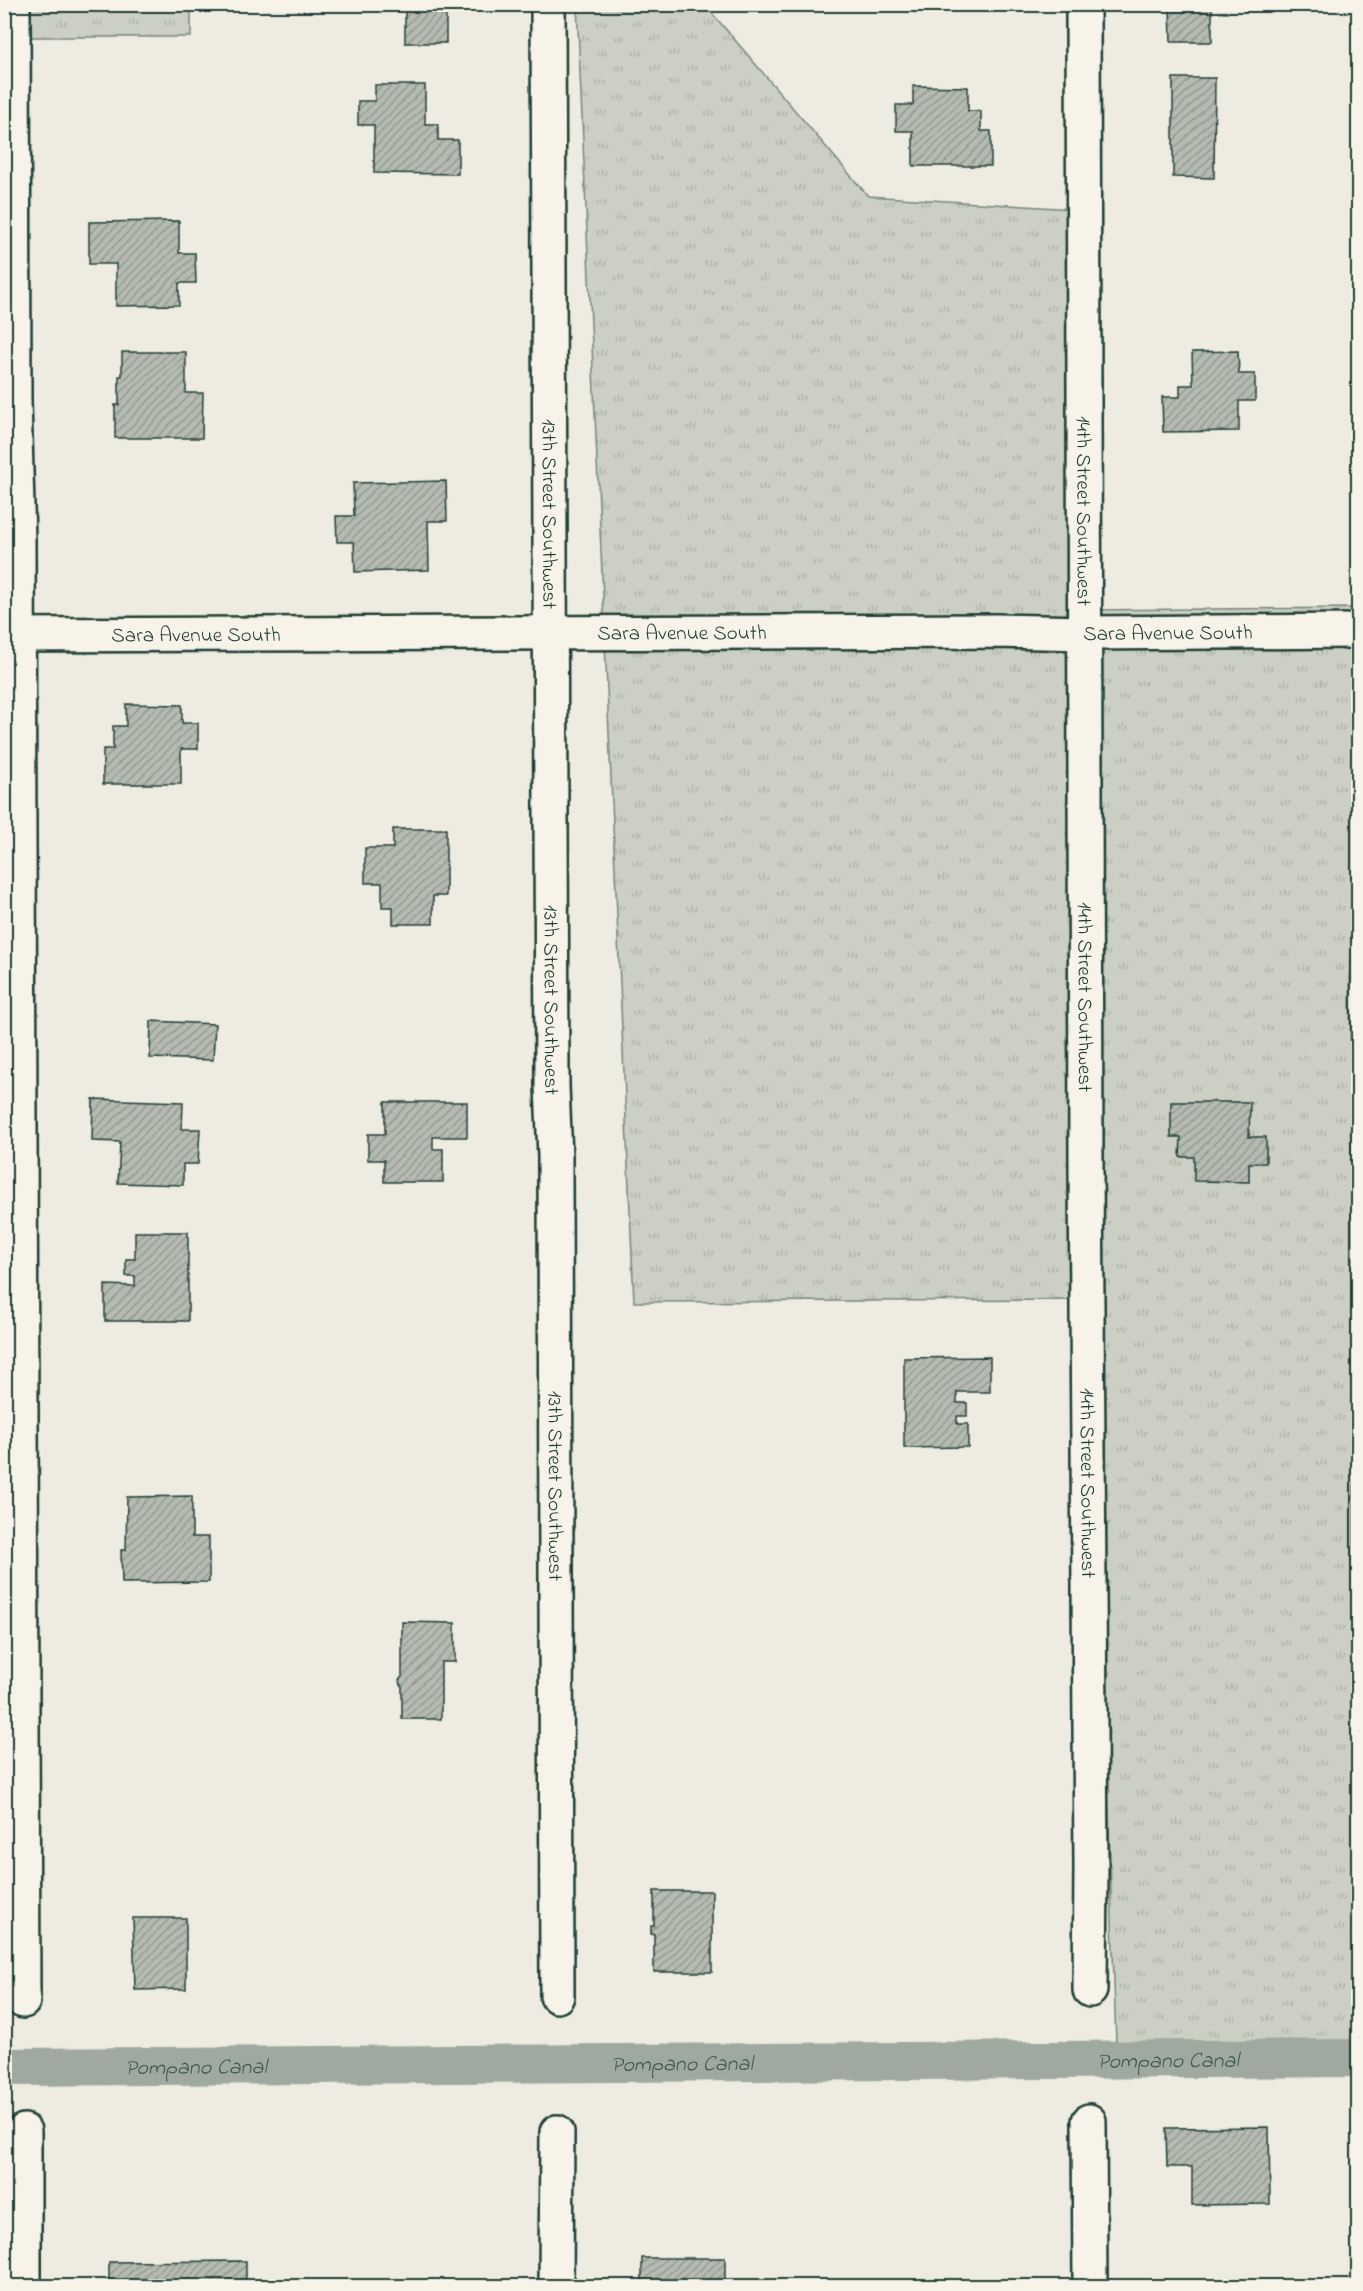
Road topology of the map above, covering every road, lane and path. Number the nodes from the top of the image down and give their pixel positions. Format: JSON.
{"nodes":[{"id":1,"x":13,"y":4,"type":"edge"},
{"id":2,"x":548,"y":4,"type":"edge"},
{"id":3,"x":1083,"y":4,"type":"edge"},
{"id":4,"x":1359,"y":631,"type":"edge"},
{"id":5,"x":551,"y":632,"type":"junction"},
{"id":6,"x":1084,"y":633,"type":"junction"},
{"id":7,"x":10,"y":635,"type":"edge"},
{"id":8,"x":1090,"y":1990,"type":"dead end"},
{"id":9,"x":556,"y":1996,"type":"dead end"},
{"id":10,"x":23,"y":2001,"type":"dead end"},
{"id":11,"x":1089,"y":2121,"type":"dead end"},
{"id":12,"x":24,"y":2131,"type":"dead end"},
{"id":13,"x":556,"y":2132,"type":"dead end"},
{"id":14,"x":24,"y":2286,"type":"edge"},
{"id":15,"x":556,"y":2286,"type":"edge"},
{"id":16,"x":1090,"y":2286,"type":"edge"}],
"edges":[{"from":1,"to":7,"type":"street"},
{"from":2,"to":5,"type":"street","name":"13th Street Southwest"},
{"from":3,"to":6,"type":"street","name":"14th Street Southwest"},
{"from":4,"to":6,"type":"street","name":"Sara Avenue South"},
{"from":5,"to":6,"type":"street","name":"Sara Avenue South"},
{"from":5,"to":7,"type":"street","name":"Sara Avenue South"},
{"from":5,"to":9,"type":"street","name":"13th Street Southwest"},
{"from":6,"to":8,"type":"street","name":"14th Street Southwest"},
{"from":7,"to":10,"type":"street"},
{"from":11,"to":16,"type":"street"},
{"from":12,"to":14,"type":"street"},
{"from":13,"to":15,"type":"street"}]}
